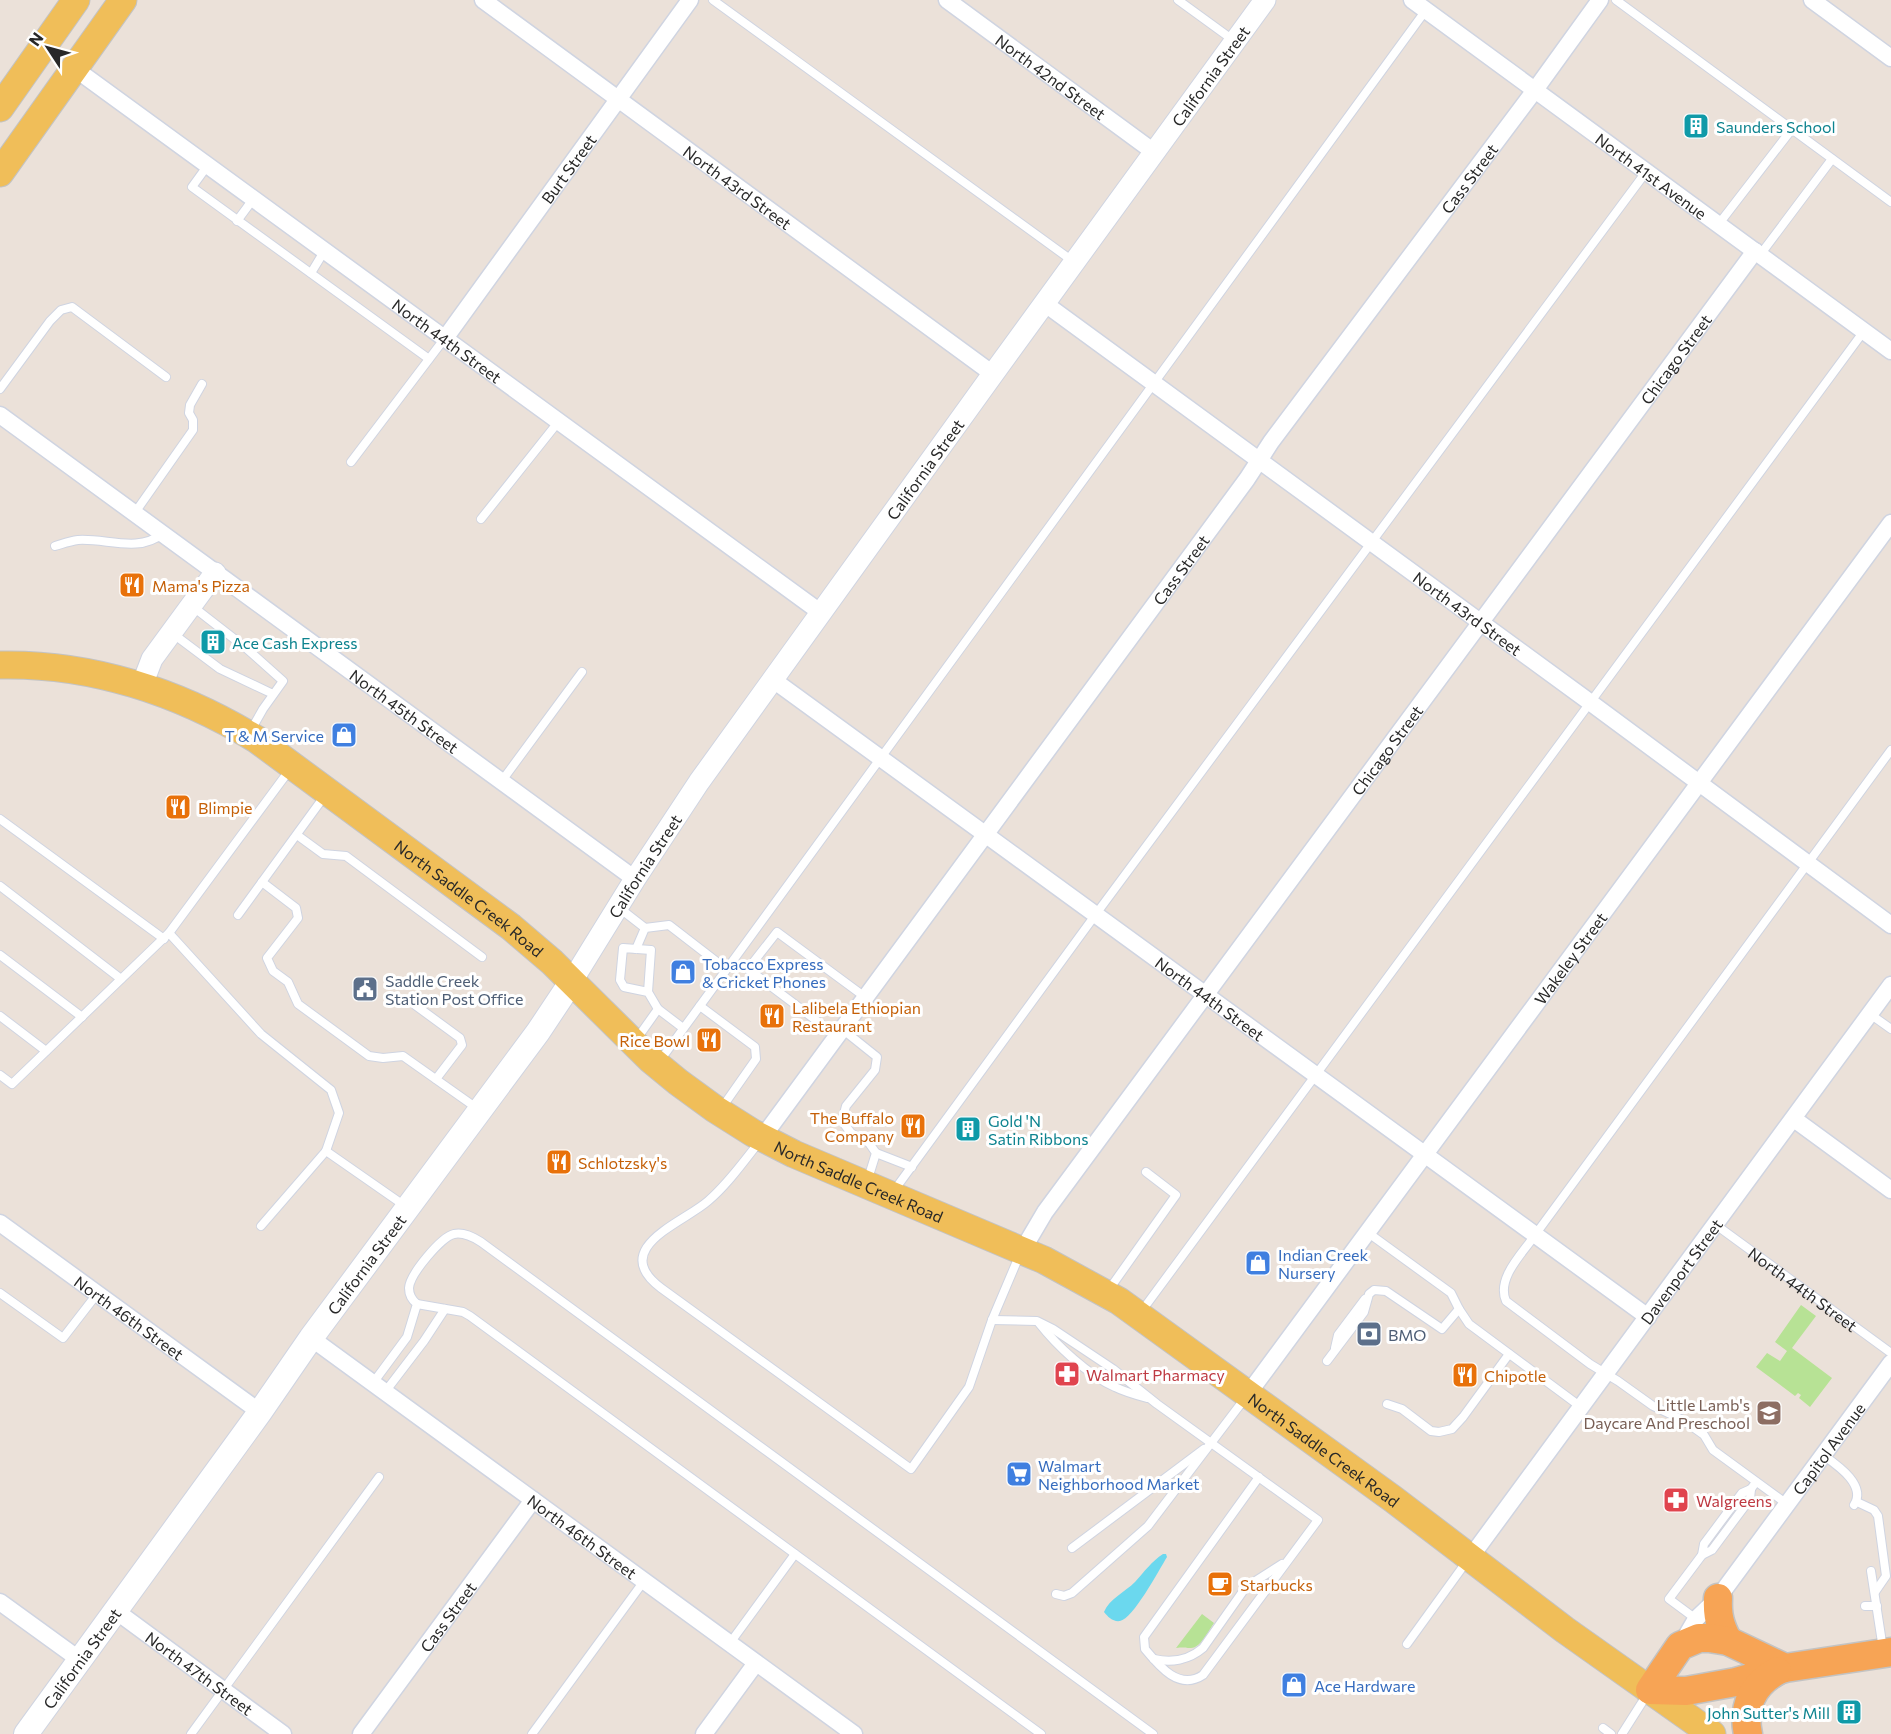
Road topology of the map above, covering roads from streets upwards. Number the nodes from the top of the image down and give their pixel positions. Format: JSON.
{"nodes":[{"id":1,"x":76,"y":0,"type":"edge"},
{"id":2,"x":123,"y":0,"type":"edge"},
{"id":3,"x":483,"y":0,"type":"edge"},
{"id":4,"x":690,"y":0,"type":"edge"},
{"id":5,"x":947,"y":0,"type":"edge"},
{"id":6,"x":1265,"y":0,"type":"edge"},
{"id":7,"x":1600,"y":0,"type":"edge"},
{"id":8,"x":1812,"y":0,"type":"edge"},
{"id":9,"x":1419,"y":5,"type":"edge"},
{"id":10,"x":1891,"y":58,"type":"edge"},
{"id":11,"x":74,"y":68,"type":"junction"},
{"id":12,"x":1535,"y":90,"type":"junction"},
{"id":13,"x":619,"y":99,"type":"junction"},
{"id":14,"x":0,"y":108,"type":"edge"},
{"id":15,"x":1154,"y":152,"type":"junction"},
{"id":16,"x":0,"y":173,"type":"edge"},
{"id":17,"x":1758,"y":253,"type":"junction"},
{"id":18,"x":1044,"y":303,"type":"junction"},
{"id":19,"x":446,"y":337,"type":"junction"},
{"id":20,"x":1891,"y":351,"type":"edge"},
{"id":21,"x":993,"y":374,"type":"junction"},
{"id":22,"x":0,"y":415,"type":"edge"},
{"id":23,"x":1259,"y":460,"type":"junction"},
{"id":24,"x":1891,"y":523,"type":"edge"},
{"id":25,"x":215,"y":573,"type":"junction"},
{"id":26,"x":820,"y":612,"type":"junction"},
{"id":27,"x":1480,"y":622,"type":"junction"},
{"id":28,"x":0,"y":664,"type":"edge"},
{"id":29,"x":772,"y":679,"type":"junction"},
{"id":30,"x":142,"y":685,"type":"junction"},
{"id":31,"x":1698,"y":784,"type":"junction"},
{"id":32,"x":986,"y":834,"type":"junction"},
{"id":33,"x":635,"y":879,"type":"junction"},
{"id":34,"x":1891,"y":925,"type":"edge"},
{"id":35,"x":572,"y":981,"type":"junction"},
{"id":36,"x":1891,"y":985,"type":"edge"},
{"id":37,"x":1206,"y":994,"type":"junction"},
{"id":38,"x":1794,"y":1119,"type":"junction"},
{"id":39,"x":762,"y":1138,"type":"junction"},
{"id":40,"x":1424,"y":1155,"type":"junction"},
{"id":41,"x":1891,"y":1190,"type":"edge"},
{"id":42,"x":0,"y":1223,"type":"edge"},
{"id":43,"x":1022,"y":1251,"type":"junction"},
{"id":44,"x":1648,"y":1317,"type":"junction"},
{"id":45,"x":311,"y":1338,"type":"junction"},
{"id":46,"x":1891,"y":1363,"type":"edge"},
{"id":47,"x":1248,"y":1394,"type":"junction"},
{"id":48,"x":260,"y":1412,"type":"junction"},
{"id":49,"x":533,"y":1500,"type":"junction"},
{"id":50,"x":1470,"y":1558,"type":"junction"},
{"id":51,"x":1718,"y":1598,"type":"junction"},
{"id":52,"x":0,"y":1602,"type":"edge"},
{"id":53,"x":116,"y":1611,"type":"junction"},
{"id":54,"x":1728,"y":1641,"type":"junction"},
{"id":55,"x":1680,"y":1646,"type":"junction"},
{"id":56,"x":1889,"y":1656,"type":"edge"},
{"id":57,"x":80,"y":1660,"type":"junction"},
{"id":58,"x":756,"y":1663,"type":"junction"},
{"id":59,"x":1785,"y":1668,"type":"junction"},
{"id":60,"x":1650,"y":1690,"type":"junction"},
{"id":61,"x":1700,"y":1731,"type":"edge"},
{"id":62,"x":26,"y":1734,"type":"edge"},
{"id":63,"x":283,"y":1734,"type":"edge"},
{"id":64,"x":361,"y":1734,"type":"edge"},
{"id":65,"x":704,"y":1734,"type":"edge"},
{"id":66,"x":854,"y":1734,"type":"edge"},
{"id":67,"x":1748,"y":1734,"type":"edge"}],
"edges":[{"from":1,"to":14,"type":"main road"},
{"from":2,"to":11,"type":"main road"},
{"from":3,"to":13,"type":"street","name":"North 43rd Street"},
{"from":4,"to":13,"type":"street","name":"Burt Street"},
{"from":5,"to":15,"type":"street","name":"North 42nd Street"},
{"from":6,"to":15,"type":"street","name":"California Street"},
{"from":7,"to":12,"type":"street","name":"Cass Street"},
{"from":8,"to":10,"type":"street"},
{"from":9,"to":12,"type":"street","name":"North 41st Avenue"},
{"from":11,"to":16,"type":"main road"},
{"from":11,"to":19,"type":"street","name":"North 44th Street"},
{"from":12,"to":17,"type":"street","name":"North 41st Avenue"},
{"from":12,"to":23,"type":"street","name":"Cass Street"},
{"from":13,"to":19,"type":"street","name":"Burt Street"},
{"from":13,"to":21,"type":"street","name":"North 43rd Street"},
{"from":15,"to":18,"type":"street","name":"California Street"},
{"from":17,"to":20,"type":"street","name":"North 41st Avenue"},
{"from":17,"to":27,"type":"street","name":"Chicago Street"},
{"from":18,"to":21,"type":"street","name":"California Street"},
{"from":18,"to":23,"type":"street","name":"North 43rd Street"},
{"from":19,"to":26,"type":"street","name":"North 44th Street"},
{"from":21,"to":26,"type":"street","name":"California Street"},
{"from":22,"to":25,"type":"street","name":"North 45th Street"},
{"from":23,"to":27,"type":"street","name":"North 43rd Street"},
{"from":23,"to":32,"type":"street","name":"Cass Street"},
{"from":24,"to":31,"type":"street","name":"Wakeley Street"},
{"from":25,"to":30,"type":"street"},
{"from":25,"to":33,"type":"street","name":"North 45th Street"},
{"from":26,"to":29,"type":"street","name":"California Street"},
{"from":27,"to":31,"type":"street","name":"North 43rd Street"},
{"from":27,"to":37,"type":"street","name":"Chicago Street"},
{"from":28,"to":30,"type":"main road","name":"North Saddle Creek Road"},
{"from":29,"to":32,"type":"street","name":"North 44th Street"},
{"from":29,"to":33,"type":"street","name":"California Street"},
{"from":30,"to":35,"type":"main road","name":"North Saddle Creek Road"},
{"from":31,"to":34,"type":"street","name":"North 43rd Street"},
{"from":31,"to":40,"type":"street","name":"Wakeley Street"},
{"from":32,"to":37,"type":"street","name":"North 44th Street"},
{"from":32,"to":39,"type":"street","name":"Cass Street"},
{"from":33,"to":35,"type":"street","name":"California Street"},
{"from":35,"to":39,"type":"main road","name":"North Saddle Creek Road"},
{"from":35,"to":45,"type":"main road","name":"California Street"},
{"from":36,"to":38,"type":"street","name":"Davenport Street"},
{"from":37,"to":40,"type":"street","name":"North 44th Street"},
{"from":37,"to":43,"type":"street","name":"Chicago Street"},
{"from":38,"to":41,"type":"street"},
{"from":38,"to":44,"type":"street","name":"Davenport Street"},
{"from":39,"to":43,"type":"main road","name":"North Saddle Creek Road"},
{"from":40,"to":44,"type":"street","name":"North 44th Street"},
{"from":40,"to":47,"type":"street","name":"Wakeley Street"},
{"from":42,"to":48,"type":"street","name":"North 46th Street"},
{"from":43,"to":47,"type":"main road","name":"North Saddle Creek Road"},
{"from":44,"to":50,"type":"street","name":"Davenport Street"},
{"from":45,"to":48,"type":"main road","name":"California Street"},
{"from":45,"to":49,"type":"street","name":"North 46th Street"},
{"from":46,"to":51,"type":"street","name":"Capitol Avenue"},
{"from":47,"to":50,"type":"main road","name":"North Saddle Creek Road"},
{"from":48,"to":53,"type":"main road","name":"California Street"},
{"from":49,"to":58,"type":"street","name":"North 46th Street"},
{"from":49,"to":64,"type":"street","name":"Cass Street"},
{"from":50,"to":60,"type":"main road","name":"North Saddle Creek Road"},
{"from":51,"to":54,"type":"highway"},
{"from":51,"to":55,"type":"street","name":"Capitol Avenue"},
{"from":52,"to":57,"type":"street"},
{"from":53,"to":57,"type":"main road","name":"California Street"},
{"from":53,"to":63,"type":"street","name":"North 47th Street"},
{"from":54,"to":55,"type":"highway"},
{"from":54,"to":59,"type":"highway"},
{"from":55,"to":60,"type":"highway"},
{"from":56,"to":59,"type":"highway"},
{"from":57,"to":62,"type":"main road","name":"California Street"},
{"from":58,"to":65,"type":"street"},
{"from":58,"to":66,"type":"street","name":"North 46th Street"},
{"from":59,"to":60,"type":"highway"},
{"from":59,"to":67,"type":"highway"},
{"from":60,"to":61,"type":"main road","name":"North Saddle Creek Road"}]}
